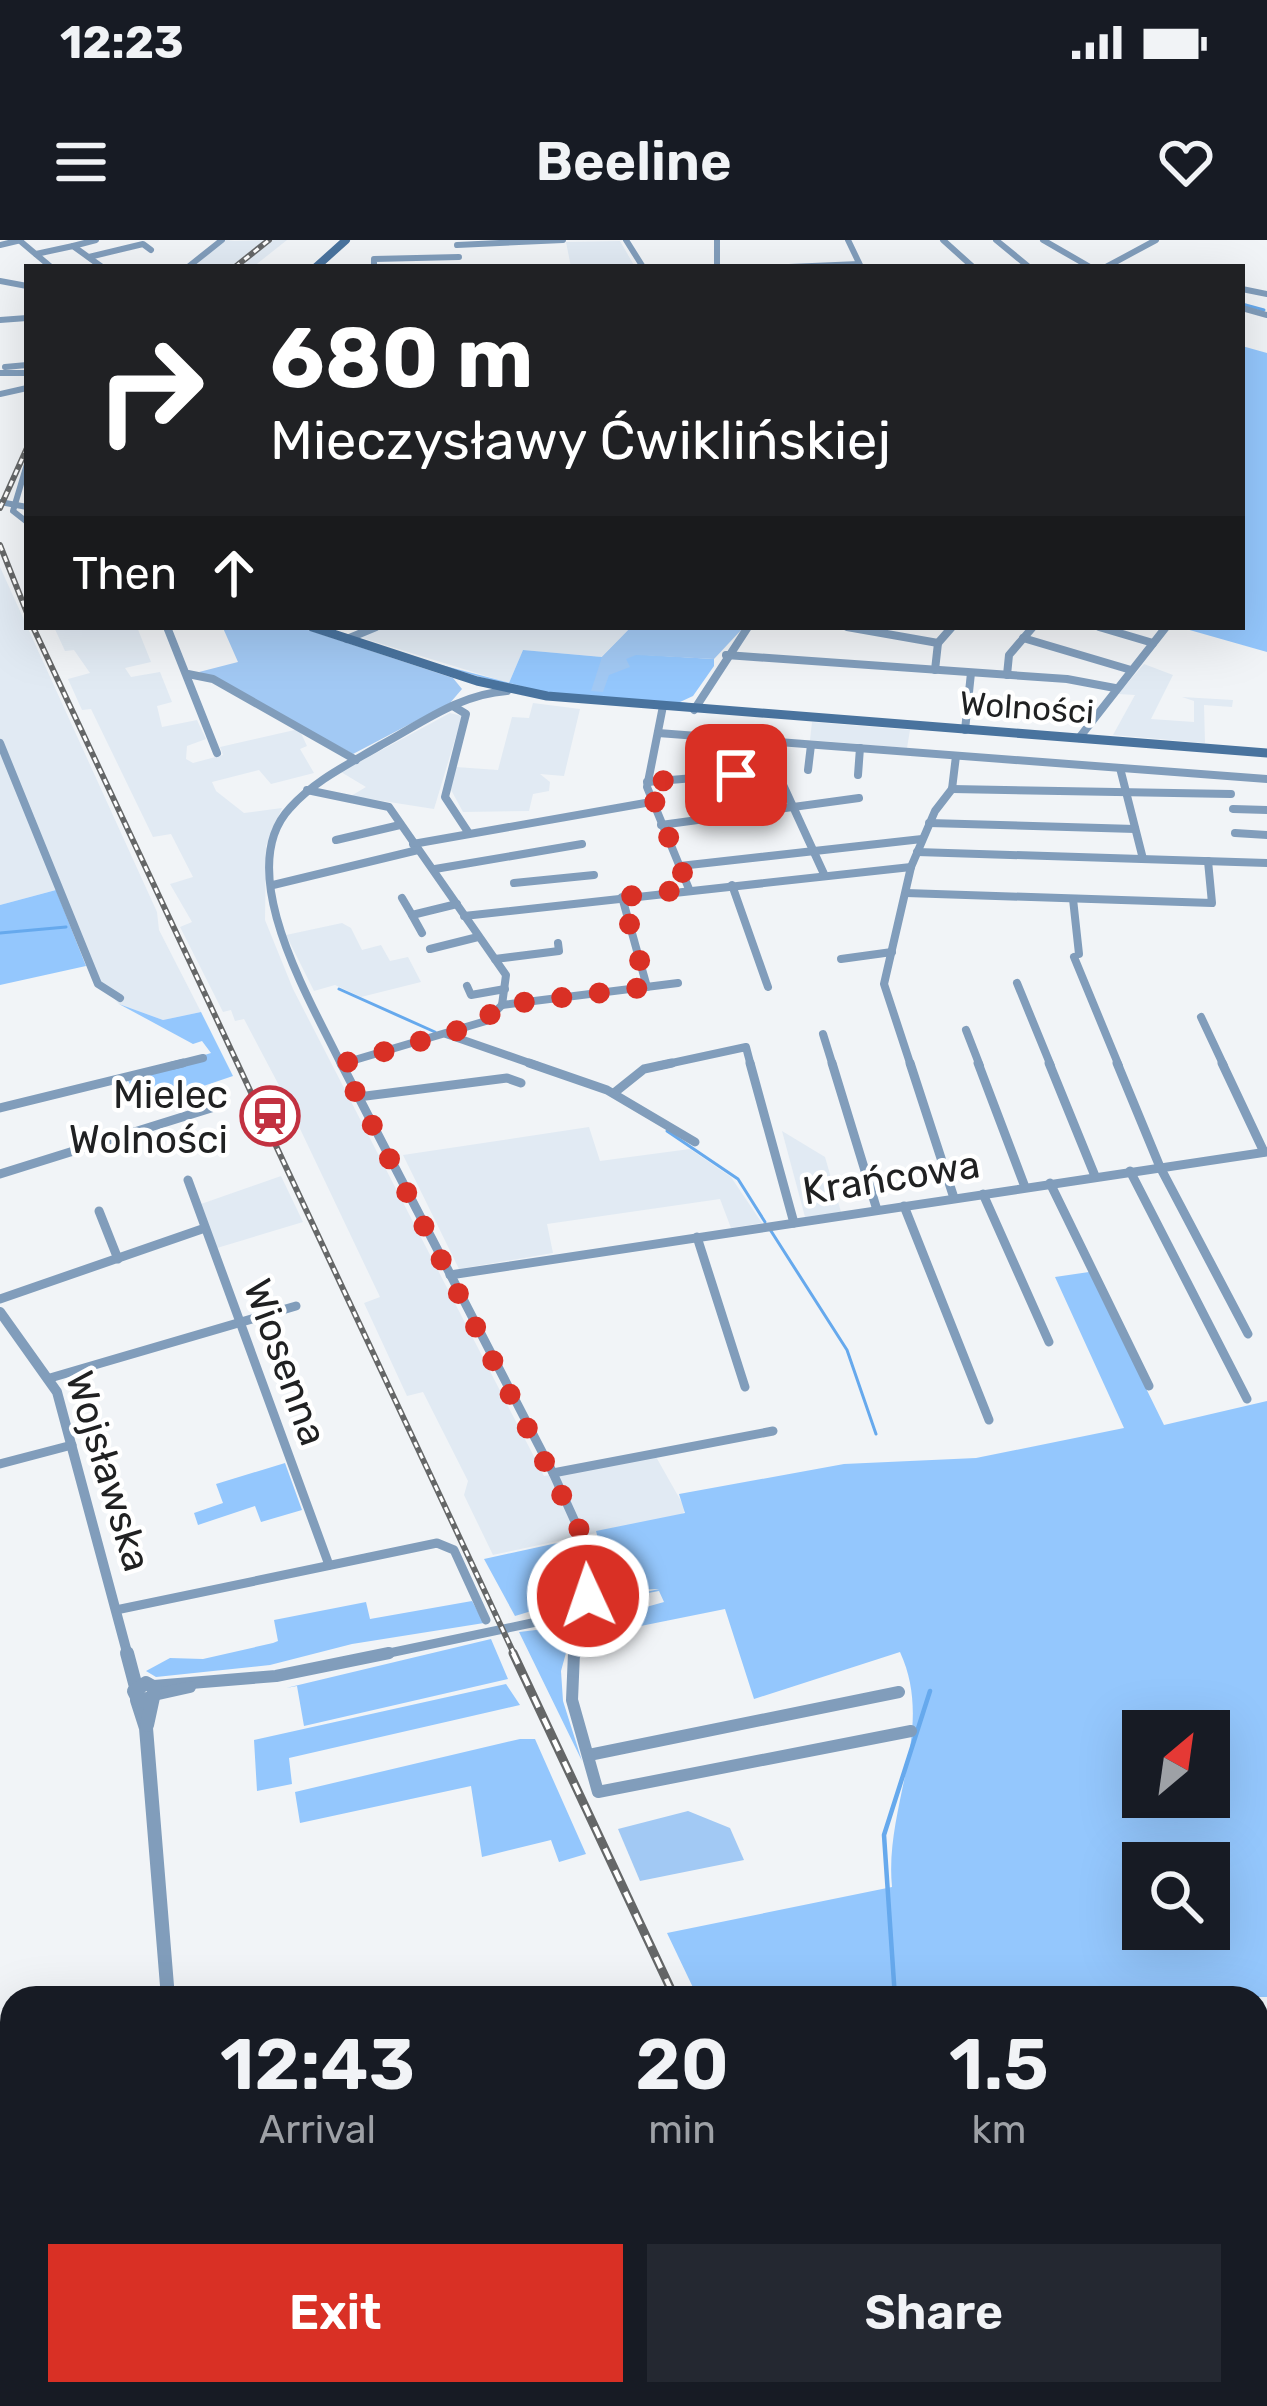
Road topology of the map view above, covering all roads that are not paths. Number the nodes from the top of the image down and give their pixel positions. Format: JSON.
{"nodes":[{"id":1,"x":9,"y":240,"type":"edge"},
{"id":2,"x":20,"y":240,"type":"edge"},
{"id":3,"x":96,"y":240,"type":"edge"},
{"id":4,"x":222,"y":240,"type":"edge"},
{"id":5,"x":346,"y":240,"type":"edge"},
{"id":6,"x":563,"y":240,"type":"edge"},
{"id":7,"x":943,"y":240,"type":"edge"},
{"id":8,"x":996,"y":240,"type":"edge"},
{"id":9,"x":1042,"y":240,"type":"edge"},
{"id":10,"x":1156,"y":240,"type":"edge"},
{"id":11,"x":457,"y":242,"type":"edge"},
{"id":12,"x":490,"y":242,"type":"edge"},
{"id":13,"x":0,"y":244,"type":"edge"},
{"id":14,"x":74,"y":245,"type":"junction"},
{"id":15,"x":151,"y":250,"type":"dead end"},
{"id":16,"x":36,"y":254,"type":"junction"},
{"id":17,"x":459,"y":256,"type":"junction"},
{"id":18,"x":88,"y":257,"type":"junction"},
{"id":19,"x":429,"y":258,"type":"junction"},
{"id":20,"x":48,"y":264,"type":"edge"},
{"id":21,"x":98,"y":264,"type":"edge"},
{"id":22,"x":192,"y":264,"type":"edge"},
{"id":23,"x":319,"y":264,"type":"edge"},
{"id":24,"x":374,"y":264,"type":"edge"},
{"id":25,"x":428,"y":264,"type":"edge"},
{"id":26,"x":460,"y":264,"type":"edge"},
{"id":27,"x":970,"y":264,"type":"edge"},
{"id":28,"x":1025,"y":264,"type":"edge"},
{"id":29,"x":1085,"y":264,"type":"edge"},
{"id":30,"x":1112,"y":264,"type":"edge"},
{"id":31,"x":24,"y":470,"type":"edge"},
{"id":32,"x":7,"y":505,"type":"edge"},
{"id":33,"x":168,"y":630,"type":"edge"},
{"id":34,"x":321,"y":630,"type":"edge"},
{"id":35,"x":369,"y":630,"type":"edge"},
{"id":36,"x":746,"y":630,"type":"edge"},
{"id":37,"x":864,"y":630,"type":"edge"},
{"id":38,"x":949,"y":630,"type":"edge"},
{"id":39,"x":1030,"y":630,"type":"edge"},
{"id":40,"x":1109,"y":630,"type":"edge"},
{"id":41,"x":1164,"y":630,"type":"edge"},
{"id":42,"x":1023,"y":638,"type":"junction"},
{"id":43,"x":347,"y":639,"type":"junction"},
{"id":44,"x":938,"y":643,"type":"junction"},
{"id":45,"x":1153,"y":643,"type":"junction"},
{"id":46,"x":726,"y":656,"type":"junction"},
{"id":47,"x":935,"y":670,"type":"junction"},
{"id":48,"x":1131,"y":670,"type":"junction"},
{"id":49,"x":450,"y":672,"type":"junction"},
{"id":50,"x":971,"y":673,"type":"junction"},
{"id":51,"x":1007,"y":675,"type":"junction"},
{"id":52,"x":190,"y":678,"type":"junction"},
{"id":53,"x":483,"y":686,"type":"junction"},
{"id":54,"x":1115,"y":688,"type":"junction"},
{"id":55,"x":519,"y":692,"type":"junction"},
{"id":56,"x":464,"y":695,"type":"junction"},
{"id":57,"x":452,"y":706,"type":"junction"},
{"id":58,"x":663,"y":706,"type":"junction"},
{"id":59,"x":695,"y":709,"type":"junction"},
{"id":60,"x":969,"y":730,"type":"junction"},
{"id":61,"x":658,"y":733,"type":"junction"},
{"id":62,"x":734,"y":739,"type":"junction"},
{"id":63,"x":1079,"y":739,"type":"junction"},
{"id":64,"x":0,"y":743,"type":"edge"},
{"id":65,"x":811,"y":745,"type":"junction"},
{"id":66,"x":860,"y":748,"type":"junction"},
{"id":67,"x":218,"y":753,"type":"dead end"},
{"id":68,"x":1267,"y":753,"type":"edge"},
{"id":69,"x":731,"y":754,"type":"dead end"},
{"id":70,"x":956,"y":756,"type":"junction"},
{"id":71,"x":972,"y":757,"type":"junction"},
{"id":72,"x":356,"y":760,"type":"junction"},
{"id":73,"x":1120,"y":768,"type":"junction"},
{"id":74,"x":808,"y":770,"type":"dead end"},
{"id":75,"x":858,"y":775,"type":"dead end"},
{"id":76,"x":1267,"y":778,"type":"edge"},
{"id":77,"x":647,"y":782,"type":"junction"},
{"id":78,"x":952,"y":789,"type":"junction"},
{"id":79,"x":307,"y":790,"type":"junction"},
{"id":80,"x":1124,"y":793,"type":"junction"},
{"id":81,"x":1231,"y":794,"type":"dead end"},
{"id":82,"x":859,"y":798,"type":"dead end"},
{"id":83,"x":651,"y":802,"type":"junction"},
{"id":84,"x":794,"y":806,"type":"junction"},
{"id":85,"x":1233,"y":809,"type":"dead end"},
{"id":86,"x":1267,"y":811,"type":"edge"},
{"id":87,"x":929,"y":823,"type":"junction"},
{"id":88,"x":661,"y":824,"type":"junction"},
{"id":89,"x":400,"y":825,"type":"junction"},
{"id":90,"x":1135,"y":829,"type":"junction"},
{"id":91,"x":468,"y":832,"type":"junction"},
{"id":92,"x":1235,"y":833,"type":"dead end"},
{"id":93,"x":1267,"y":835,"type":"edge"},
{"id":94,"x":922,"y":839,"type":"junction"},
{"id":95,"x":336,"y":840,"type":"dead end"},
{"id":96,"x":582,"y":844,"type":"dead end"},
{"id":97,"x":416,"y":847,"type":"junction"},
{"id":98,"x":814,"y":850,"type":"junction"},
{"id":99,"x":916,"y":852,"type":"junction"},
{"id":100,"x":1142,"y":859,"type":"junction"},
{"id":101,"x":1208,"y":861,"type":"junction"},
{"id":102,"x":1267,"y":863,"type":"edge"},
{"id":103,"x":680,"y":866,"type":"junction"},
{"id":104,"x":911,"y":867,"type":"junction"},
{"id":105,"x":435,"y":869,"type":"junction"},
{"id":106,"x":824,"y":874,"type":"junction"},
{"id":107,"x":593,"y":875,"type":"dead end"},
{"id":108,"x":544,"y":880,"type":"junction"},
{"id":109,"x":514,"y":884,"type":"dead end"},
{"id":110,"x":273,"y":885,"type":"junction"},
{"id":111,"x":732,"y":885,"type":"junction"},
{"id":112,"x":689,"y":889,"type":"junction"},
{"id":113,"x":906,"y":893,"type":"junction"},
{"id":114,"x":622,"y":897,"type":"junction"},
{"id":115,"x":402,"y":898,"type":"dead end"},
{"id":116,"x":1073,"y":899,"type":"junction"},
{"id":117,"x":457,"y":904,"type":"junction"},
{"id":118,"x":552,"y":906,"type":"junction"},
{"id":119,"x":412,"y":915,"type":"junction"},
{"id":120,"x":464,"y":916,"type":"junction"},
{"id":121,"x":422,"y":933,"type":"dead end"},
{"id":122,"x":478,"y":938,"type":"junction"},
{"id":123,"x":558,"y":944,"type":"dead end"},
{"id":124,"x":430,"y":950,"type":"dead end"},
{"id":125,"x":892,"y":952,"type":"junction"},
{"id":126,"x":841,"y":958,"type":"dead end"},
{"id":127,"x":495,"y":959,"type":"junction"},
{"id":128,"x":677,"y":983,"type":"dead end"},
{"id":129,"x":1017,"y":983,"type":"dead end"},
{"id":130,"x":467,"y":986,"type":"dead end"},
{"id":131,"x":647,"y":987,"type":"junction"},
{"id":132,"x":768,"y":987,"type":"dead end"},
{"id":133,"x":505,"y":989,"type":"junction"},
{"id":134,"x":120,"y":998,"type":"dead end"},
{"id":135,"x":502,"y":1005,"type":"junction"},
{"id":136,"x":1201,"y":1017,"type":"dead end"},
{"id":137,"x":967,"y":1030,"type":"dead end"},
{"id":138,"x":446,"y":1034,"type":"junction"},
{"id":139,"x":823,"y":1034,"type":"dead end"},
{"id":140,"x":203,"y":1058,"type":"dead end"},
{"id":141,"x":341,"y":1064,"type":"junction"},
{"id":142,"x":521,"y":1083,"type":"dead end"},
{"id":143,"x":614,"y":1093,"type":"junction"},
{"id":144,"x":358,"y":1097,"type":"junction"},
{"id":145,"x":224,"y":1104,"type":"dead end"},
{"id":146,"x":0,"y":1108,"type":"edge"},
{"id":147,"x":695,"y":1142,"type":"dead end"},
{"id":148,"x":1266,"y":1152,"type":"edge"},
{"id":149,"x":1160,"y":1167,"type":"junction"},
{"id":150,"x":1130,"y":1171,"type":"junction"},
{"id":151,"x":0,"y":1174,"type":"edge"},
{"id":152,"x":1095,"y":1176,"type":"junction"},
{"id":153,"x":188,"y":1180,"type":"dead end"},
{"id":154,"x":1050,"y":1183,"type":"junction"},
{"id":155,"x":1025,"y":1187,"type":"junction"},
{"id":156,"x":983,"y":1194,"type":"junction"},
{"id":157,"x":954,"y":1198,"type":"junction"},
{"id":158,"x":904,"y":1206,"type":"junction"},
{"id":159,"x":878,"y":1210,"type":"junction"},
{"id":160,"x":99,"y":1211,"type":"dead end"},
{"id":161,"x":794,"y":1223,"type":"junction"},
{"id":162,"x":205,"y":1228,"type":"junction"},
{"id":163,"x":697,"y":1237,"type":"junction"},
{"id":164,"x":118,"y":1259,"type":"junction"},
{"id":165,"x":450,"y":1275,"type":"junction"},
{"id":166,"x":0,"y":1299,"type":"edge"},
{"id":167,"x":296,"y":1306,"type":"dead end"},
{"id":168,"x":0,"y":1312,"type":"edge"},
{"id":169,"x":239,"y":1322,"type":"junction"},
{"id":170,"x":1248,"y":1334,"type":"dead end"},
{"id":171,"x":1049,"y":1342,"type":"dead end"},
{"id":172,"x":50,"y":1378,"type":"junction"},
{"id":173,"x":1149,"y":1386,"type":"dead end"},
{"id":174,"x":745,"y":1387,"type":"dead end"},
{"id":175,"x":1247,"y":1399,"type":"dead end"},
{"id":176,"x":989,"y":1420,"type":"dead end"},
{"id":177,"x":773,"y":1431,"type":"dead end"},
{"id":178,"x":72,"y":1445,"type":"junction"},
{"id":179,"x":0,"y":1464,"type":"edge"},
{"id":180,"x":554,"y":1472,"type":"junction"},
{"id":181,"x":592,"y":1562,"type":"junction"},
{"id":182,"x":329,"y":1564,"type":"junction"},
{"id":183,"x":584,"y":1597,"type":"junction"},
{"id":184,"x":600,"y":1600,"type":"junction"},
{"id":185,"x":571,"y":1606,"type":"junction"},
{"id":186,"x":116,"y":1610,"type":"junction"},
{"id":187,"x":486,"y":1620,"type":"dead end"},
{"id":188,"x":547,"y":1620,"type":"junction"},
{"id":189,"x":574,"y":1621,"type":"junction"},
{"id":190,"x":592,"y":1626,"type":"junction"},
{"id":191,"x":576,"y":1655,"type":"junction"},
{"id":192,"x":146,"y":1692,"type":"junction"},
{"id":193,"x":899,"y":1692,"type":"dead end"},
{"id":194,"x":911,"y":1731,"type":"dead end"},
{"id":195,"x":589,"y":1755,"type":"junction"},
{"id":196,"x":167,"y":1986,"type":"edge"}],
"edges":[{"from":1,"to":13,"type":"street"},
{"from":2,"to":13,"type":"street"},
{"from":2,"to":16,"type":"street"},
{"from":3,"to":14,"type":"street"},
{"from":4,"to":22,"type":"street"},
{"from":5,"to":23,"type":"main road"},
{"from":6,"to":12,"type":"street"},
{"from":7,"to":27,"type":"street"},
{"from":8,"to":28,"type":"street"},
{"from":9,"to":29,"type":"street"},
{"from":10,"to":30,"type":"street"},
{"from":11,"to":12,"type":"street"},
{"from":11,"to":17,"type":"street"},
{"from":14,"to":16,"type":"street"},
{"from":14,"to":18,"type":"street"},
{"from":15,"to":18,"type":"street"},
{"from":16,"to":20,"type":"street"},
{"from":17,"to":19,"type":"street"},
{"from":17,"to":26,"type":"street"},
{"from":18,"to":21,"type":"street"},
{"from":19,"to":24,"type":"street"},
{"from":19,"to":25,"type":"street"},
{"from":31,"to":32,"type":"street"},
{"from":33,"to":52,"type":"street"},
{"from":34,"to":43,"type":"main road","name":"Wolności"},
{"from":35,"to":43,"type":"street"},
{"from":36,"to":46,"type":"street"},
{"from":37,"to":44,"type":"street"},
{"from":38,"to":44,"type":"street"},
{"from":39,"to":42,"type":"street"},
{"from":40,"to":45,"type":"street"},
{"from":41,"to":45,"type":"street"},
{"from":42,"to":48,"type":"street"},
{"from":42,"to":51,"type":"street"},
{"from":43,"to":49,"type":"main road","name":"Wolności"},
{"from":44,"to":47,"type":"street"},
{"from":45,"to":48,"type":"street"},
{"from":46,"to":47,"type":"street"},
{"from":46,"to":59,"type":"street"},
{"from":47,"to":50,"type":"street"},
{"from":48,"to":54,"type":"street"},
{"from":49,"to":53,"type":"main road","name":"Wolności"},
{"from":49,"to":56,"type":"street"},
{"from":50,"to":51,"type":"street"},
{"from":50,"to":60,"type":"street"},
{"from":51,"to":54,"type":"street"},
{"from":52,"to":67,"type":"street"},
{"from":52,"to":72,"type":"street"},
{"from":53,"to":55,"type":"main road","name":"Wolności"},
{"from":53,"to":55,"type":"street"},
{"from":53,"to":56,"type":"street"},
{"from":53,"to":57,"type":"street"},
{"from":54,"to":63,"type":"street"},
{"from":55,"to":58,"type":"main road","name":"Wolności"},
{"from":56,"to":57,"type":"street"},
{"from":57,"to":72,"type":"street"},
{"from":57,"to":91,"type":"street"},
{"from":58,"to":59,"type":"main road","name":"Wolności"},
{"from":58,"to":61,"type":"street"},
{"from":59,"to":60,"type":"main road","name":"Wolności"},
{"from":60,"to":63,"type":"main road","name":"Wolności"},
{"from":60,"to":71,"type":"street"},
{"from":61,"to":62,"type":"street"},
{"from":61,"to":77,"type":"street"},
{"from":62,"to":65,"type":"street"},
{"from":62,"to":69,"type":"street"},
{"from":63,"to":68,"type":"main road","name":"Wolności"},
{"from":64,"to":134,"type":"street"},
{"from":65,"to":66,"type":"street"},
{"from":65,"to":74,"type":"street"},
{"from":66,"to":70,"type":"street"},
{"from":66,"to":75,"type":"street"},
{"from":70,"to":71,"type":"street"},
{"from":70,"to":78,"type":"street"},
{"from":71,"to":73,"type":"street"},
{"from":72,"to":79,"type":"street"},
{"from":73,"to":76,"type":"street"},
{"from":73,"to":80,"type":"street"},
{"from":77,"to":83,"type":"street"},
{"from":77,"to":84,"type":"street"},
{"from":78,"to":80,"type":"street"},
{"from":78,"to":87,"type":"street"},
{"from":79,"to":89,"type":"street"},
{"from":79,"to":110,"type":"street"},
{"from":80,"to":81,"type":"street"},
{"from":80,"to":90,"type":"street"},
{"from":82,"to":84,"type":"street"},
{"from":83,"to":88,"type":"street"},
{"from":83,"to":91,"type":"street"},
{"from":84,"to":88,"type":"street"},
{"from":84,"to":98,"type":"street"},
{"from":85,"to":86,"type":"street"},
{"from":87,"to":90,"type":"street"},
{"from":87,"to":94,"type":"street"},
{"from":88,"to":103,"type":"street"},
{"from":89,"to":95,"type":"street"},
{"from":89,"to":97,"type":"street"},
{"from":90,"to":100,"type":"street"},
{"from":91,"to":97,"type":"street"},
{"from":92,"to":93,"type":"street"},
{"from":94,"to":98,"type":"street"},
{"from":94,"to":99,"type":"street"},
{"from":96,"to":105,"type":"street"},
{"from":97,"to":105,"type":"street"},
{"from":97,"to":110,"type":"street"},
{"from":98,"to":103,"type":"street"},
{"from":98,"to":106,"type":"street"},
{"from":99,"to":100,"type":"street"},
{"from":99,"to":104,"type":"street"},
{"from":100,"to":101,"type":"street"},
{"from":101,"to":102,"type":"street"},
{"from":101,"to":116,"type":"street"},
{"from":103,"to":112,"type":"street"},
{"from":104,"to":106,"type":"street"},
{"from":104,"to":113,"type":"street"},
{"from":105,"to":117,"type":"street"},
{"from":106,"to":111,"type":"street"},
{"from":107,"to":108,"type":"street"},
{"from":108,"to":109,"type":"street"},
{"from":108,"to":118,"type":"street"},
{"from":110,"to":141,"type":"street"},
{"from":111,"to":112,"type":"street"},
{"from":111,"to":132,"type":"street"},
{"from":112,"to":114,"type":"street"},
{"from":113,"to":116,"type":"street"},
{"from":113,"to":125,"type":"street"},
{"from":114,"to":118,"type":"street"},
{"from":114,"to":131,"type":"street"},
{"from":115,"to":119,"type":"street"},
{"from":116,"to":149,"type":"street"},
{"from":117,"to":119,"type":"street"},
{"from":117,"to":120,"type":"street"},
{"from":118,"to":120,"type":"street"},
{"from":119,"to":121,"type":"street"},
{"from":120,"to":122,"type":"street"},
{"from":122,"to":124,"type":"street"},
{"from":122,"to":127,"type":"street"},
{"from":123,"to":127,"type":"street"},
{"from":125,"to":126,"type":"street"},
{"from":125,"to":157,"type":"street"},
{"from":127,"to":133,"type":"street"},
{"from":128,"to":131,"type":"street"},
{"from":129,"to":152,"type":"street"},
{"from":130,"to":133,"type":"street"},
{"from":131,"to":135,"type":"street"},
{"from":133,"to":135,"type":"street"},
{"from":135,"to":138,"type":"street"},
{"from":136,"to":148,"type":"street"},
{"from":137,"to":155,"type":"street"},
{"from":138,"to":141,"type":"street"},
{"from":138,"to":143,"type":"street"},
{"from":139,"to":159,"type":"street"},
{"from":140,"to":146,"type":"street"},
{"from":141,"to":144,"type":"street"},
{"from":142,"to":144,"type":"street"},
{"from":143,"to":147,"type":"street"},
{"from":143,"to":161,"type":"street"},
{"from":144,"to":165,"type":"street"},
{"from":145,"to":151,"type":"street"},
{"from":148,"to":149,"type":"street","name":"Krańcowa"},
{"from":149,"to":150,"type":"street","name":"Krańcowa"},
{"from":149,"to":170,"type":"street"},
{"from":150,"to":152,"type":"street","name":"Krańcowa"},
{"from":150,"to":175,"type":"street"},
{"from":152,"to":154,"type":"street","name":"Krańcowa"},
{"from":153,"to":162,"type":"street","name":"Wiosenna"},
{"from":154,"to":155,"type":"street","name":"Krańcowa"},
{"from":154,"to":173,"type":"street"},
{"from":155,"to":156,"type":"street","name":"Krańcowa"},
{"from":156,"to":157,"type":"street","name":"Krańcowa"},
{"from":156,"to":171,"type":"street"},
{"from":157,"to":158,"type":"street","name":"Krańcowa"},
{"from":158,"to":159,"type":"street","name":"Krańcowa"},
{"from":158,"to":176,"type":"street"},
{"from":159,"to":161,"type":"street","name":"Krańcowa"},
{"from":160,"to":164,"type":"street"},
{"from":161,"to":163,"type":"street","name":"Krańcowa"},
{"from":162,"to":164,"type":"street"},
{"from":162,"to":169,"type":"street","name":"Wiosenna"},
{"from":163,"to":165,"type":"street","name":"Krańcowa"},
{"from":163,"to":174,"type":"street"},
{"from":164,"to":166,"type":"street"},
{"from":165,"to":180,"type":"street"},
{"from":167,"to":169,"type":"street"},
{"from":168,"to":172,"type":"street","name":"Wojsławska"},
{"from":169,"to":172,"type":"street"},
{"from":169,"to":182,"type":"street","name":"Wiosenna"},
{"from":172,"to":178,"type":"street","name":"Wojsławska"},
{"from":177,"to":180,"type":"street"},
{"from":178,"to":179,"type":"street"},
{"from":178,"to":186,"type":"street","name":"Wojsławska"},
{"from":180,"to":181,"type":"street"},
{"from":181,"to":183,"type":"street"},
{"from":181,"to":184,"type":"street"},
{"from":182,"to":186,"type":"street"},
{"from":182,"to":187,"type":"street"},
{"from":183,"to":184,"type":"street"},
{"from":183,"to":185,"type":"street"},
{"from":184,"to":190,"type":"street"},
{"from":185,"to":188,"type":"street"},
{"from":185,"to":189,"type":"street"},
{"from":186,"to":192,"type":"street","name":"Wojsławska"},
{"from":188,"to":189,"type":"street"},
{"from":188,"to":192,"type":"street"},
{"from":189,"to":190,"type":"street"},
{"from":189,"to":191,"type":"street"},
{"from":190,"to":191,"type":"street"},
{"from":191,"to":195,"type":"street"},
{"from":192,"to":196,"type":"street","name":"Wojsławska"},
{"from":193,"to":195,"type":"street"},
{"from":194,"to":195,"type":"street"}]}
